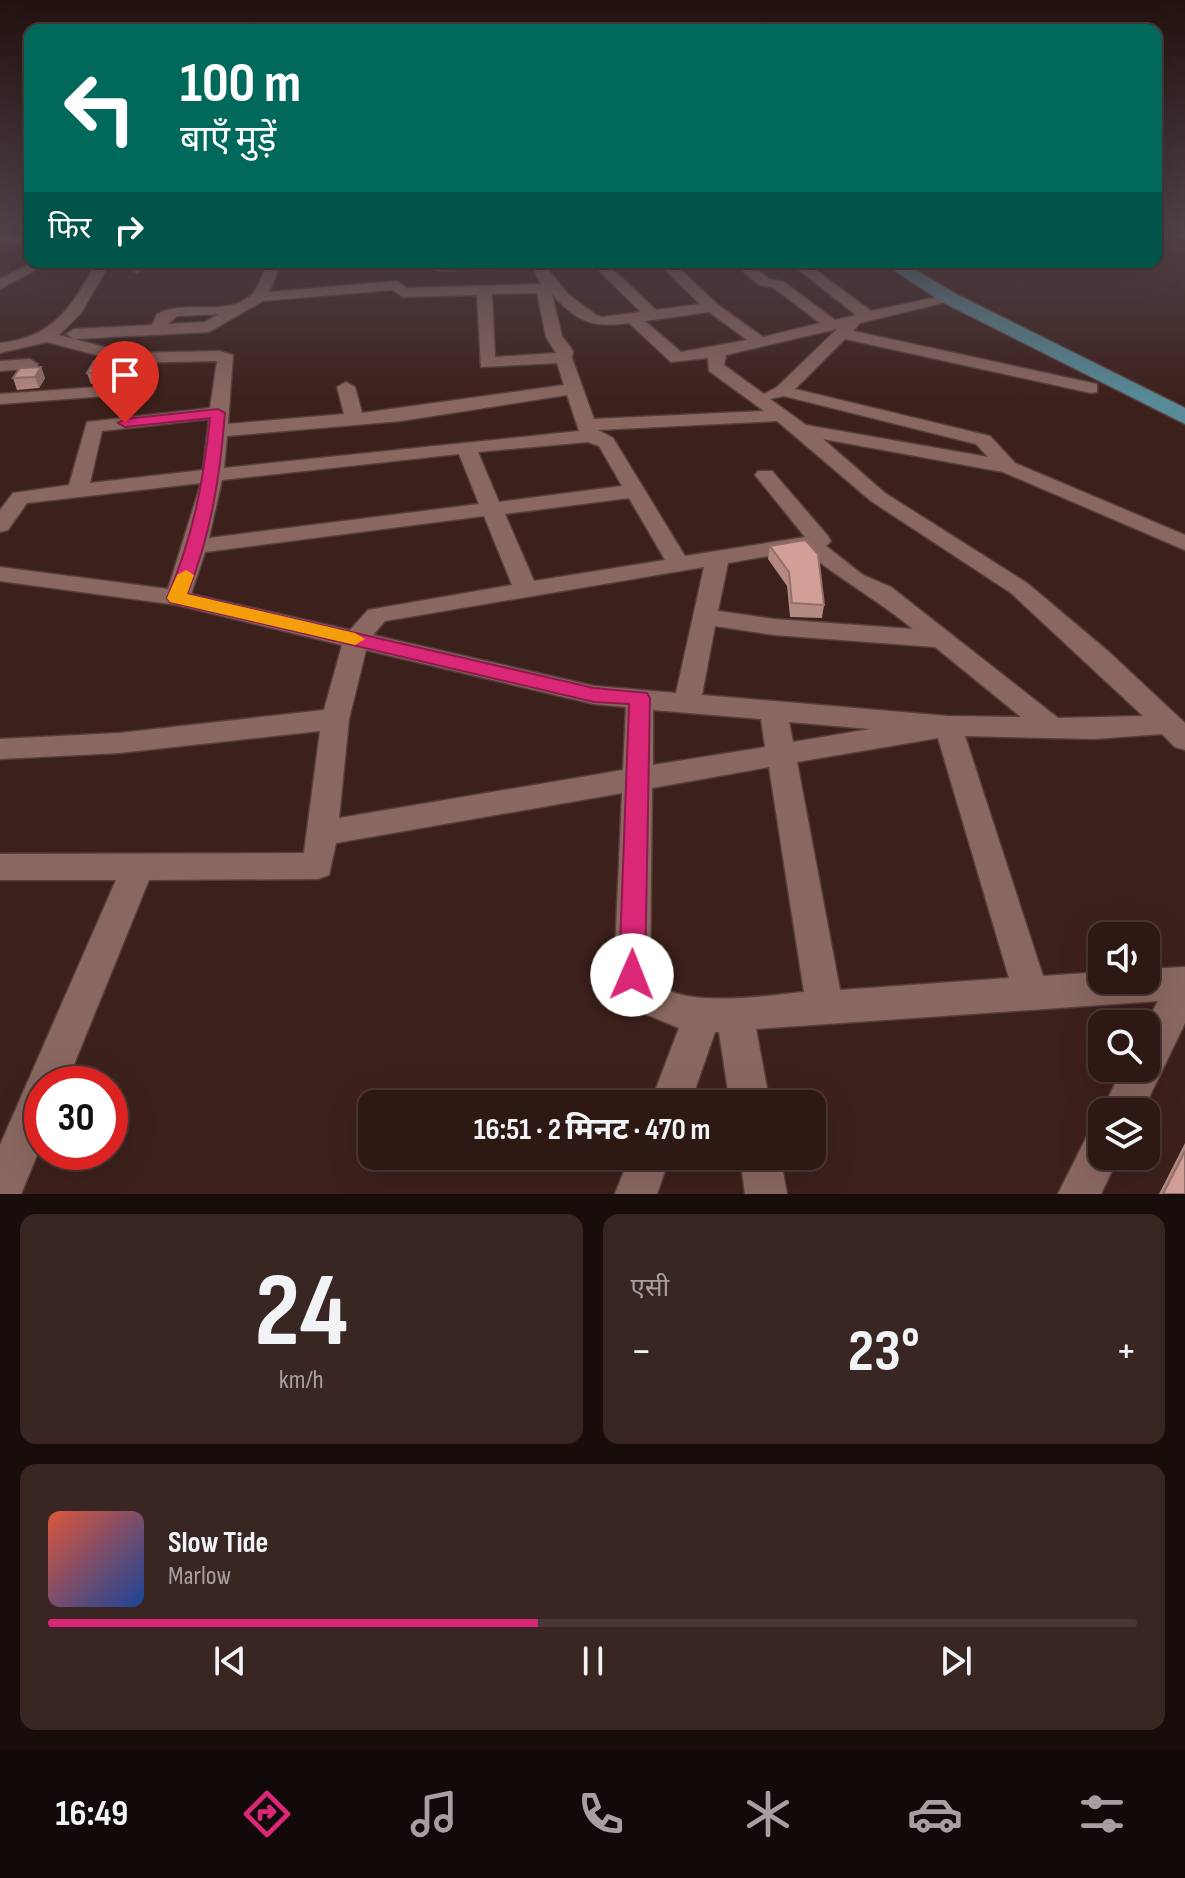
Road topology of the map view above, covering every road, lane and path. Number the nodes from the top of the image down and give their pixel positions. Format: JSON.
{"nodes":[{"id":1,"x":88,"y":290,"type":"edge"},
{"id":2,"x":262,"y":290,"type":"edge"},
{"id":3,"x":304,"y":290,"type":"edge"},
{"id":4,"x":357,"y":290,"type":"edge"},
{"id":5,"x":401,"y":290,"type":"edge"},
{"id":6,"x":484,"y":290,"type":"junction"},
{"id":7,"x":493,"y":290,"type":"edge"},
{"id":8,"x":548,"y":290,"type":"edge"},
{"id":9,"x":550,"y":290,"type":"edge"},
{"id":10,"x":626,"y":290,"type":"edge"},
{"id":11,"x":694,"y":290,"type":"edge"},
{"id":12,"x":785,"y":290,"type":"edge"},
{"id":13,"x":829,"y":290,"type":"edge"},
{"id":14,"x":936,"y":290,"type":"edge"},
{"id":15,"x":303,"y":296,"type":"junction"},
{"id":16,"x":259,"y":297,"type":"junction"},
{"id":17,"x":951,"y":299,"type":"junction"},
{"id":18,"x":712,"y":307,"type":"junction"},
{"id":19,"x":653,"y":315,"type":"junction"},
{"id":20,"x":860,"y":316,"type":"junction"},
{"id":21,"x":633,"y":318,"type":"junction"},
{"id":22,"x":838,"y":329,"type":"junction"},
{"id":23,"x":52,"y":336,"type":"junction"},
{"id":24,"x":760,"y":342,"type":"junction"},
{"id":25,"x":0,"y":348,"type":"edge"},
{"id":26,"x":718,"y":352,"type":"junction"},
{"id":27,"x":564,"y":358,"type":"junction"},
{"id":28,"x":30,"y":364,"type":"edge"},
{"id":29,"x":0,"y":366,"type":"edge"},
{"id":30,"x":346,"y":387,"type":"dead end"},
{"id":31,"x":1091,"y":388,"type":"dead end"},
{"id":32,"x":140,"y":389,"type":"dead end"},
{"id":33,"x":574,"y":389,"type":"junction"},
{"id":34,"x":783,"y":391,"type":"junction"},
{"id":35,"x":6,"y":398,"type":"edge"},
{"id":36,"x":757,"y":398,"type":"junction"},
{"id":37,"x":780,"y":415,"type":"junction"},
{"id":38,"x":0,"y":416,"type":"edge"},
{"id":39,"x":1185,"y":417,"type":"edge"},
{"id":40,"x":354,"y":419,"type":"junction"},
{"id":41,"x":218,"y":422,"type":"junction"},
{"id":42,"x":588,"y":430,"type":"junction"},
{"id":43,"x":800,"y":430,"type":"junction"},
{"id":44,"x":466,"y":447,"type":"junction"},
{"id":45,"x":1008,"y":467,"type":"junction"},
{"id":46,"x":765,"y":475,"type":"dead end"},
{"id":47,"x":212,"y":476,"type":"junction"},
{"id":48,"x":78,"y":491,"type":"junction"},
{"id":49,"x":635,"y":491,"type":"junction"},
{"id":50,"x":493,"y":511,"type":"junction"},
{"id":51,"x":0,"y":525,"type":"edge"},
{"id":52,"x":808,"y":543,"type":"junction"},
{"id":53,"x":1185,"y":543,"type":"edge"},
{"id":54,"x":198,"y":546,"type":"junction"},
{"id":55,"x":717,"y":559,"type":"junction"},
{"id":56,"x":679,"y":565,"type":"junction"},
{"id":57,"x":4,"y":580,"type":"edge"},
{"id":58,"x":526,"y":590,"type":"junction"},
{"id":59,"x":177,"y":598,"type":"junction"},
{"id":60,"x":706,"y":617,"type":"junction"},
{"id":61,"x":356,"y":639,"type":"junction"},
{"id":62,"x":944,"y":639,"type":"junction"},
{"id":63,"x":640,"y":698,"type":"junction"},
{"id":64,"x":687,"y":702,"type":"junction"},
{"id":65,"x":773,"y":709,"type":"junction"},
{"id":66,"x":335,"y":719,"type":"junction"},
{"id":67,"x":948,"y":726,"type":"junction"},
{"id":68,"x":1052,"y":728,"type":"junction"},
{"id":69,"x":1177,"y":732,"type":"edge"},
{"id":70,"x":0,"y":749,"type":"edge"},
{"id":71,"x":781,"y":755,"type":"junction"},
{"id":72,"x":636,"y":779,"type":"junction"},
{"id":73,"x":322,"y":833,"type":"junction"},
{"id":74,"x":138,"y":866,"type":"junction"},
{"id":75,"x":0,"y":867,"type":"edge"},
{"id":76,"x":1185,"y":984,"type":"edge"},
{"id":77,"x":1031,"y":993,"type":"junction"},
{"id":78,"x":825,"y":1007,"type":"junction"},
{"id":79,"x":719,"y":1014,"type":"junction"},
{"id":80,"x":1160,"y":1034,"type":"edge"},
{"id":81,"x":55,"y":1066,"type":"edge"},
{"id":82,"x":678,"y":1090,"type":"edge"},
{"id":83,"x":745,"y":1090,"type":"edge"},
{"id":84,"x":24,"y":1137,"type":"edge"},
{"id":85,"x":645,"y":1170,"type":"edge"},
{"id":86,"x":762,"y":1170,"type":"edge"},
{"id":87,"x":1091,"y":1170,"type":"edge"},
{"id":88,"x":0,"y":1194,"type":"edge"},
{"id":89,"x":636,"y":1194,"type":"edge"},
{"id":90,"x":766,"y":1194,"type":"edge"},
{"id":91,"x":1079,"y":1194,"type":"edge"}],
"edges":[{"from":1,"to":23,"type":"street"},
{"from":2,"to":16,"type":"street"},
{"from":3,"to":15,"type":"street"},
{"from":4,"to":15,"type":"street"},
{"from":5,"to":6,"type":"street"},
{"from":6,"to":7,"type":"street"},
{"from":6,"to":27,"type":"street"},
{"from":8,"to":27,"type":"street"},
{"from":9,"to":21,"type":"street"},
{"from":10,"to":19,"type":"street"},
{"from":11,"to":18,"type":"street"},
{"from":12,"to":22,"type":"street"},
{"from":13,"to":20,"type":"street"},
{"from":14,"to":17,"type":"main road"},
{"from":15,"to":16,"type":"street"},
{"from":16,"to":23,"type":"street"},
{"from":17,"to":20,"type":"street"},
{"from":17,"to":39,"type":"main road"},
{"from":18,"to":19,"type":"street"},
{"from":18,"to":24,"type":"street"},
{"from":19,"to":21,"type":"street"},
{"from":20,"to":22,"type":"street"},
{"from":21,"to":26,"type":"street"},
{"from":22,"to":24,"type":"street"},
{"from":22,"to":31,"type":"street"},
{"from":22,"to":34,"type":"street"},
{"from":23,"to":25,"type":"street"},
{"from":23,"to":41,"type":"street"},
{"from":24,"to":26,"type":"street"},
{"from":26,"to":36,"type":"street"},
{"from":27,"to":33,"type":"street"},
{"from":28,"to":29,"type":"street"},
{"from":30,"to":40,"type":"street"},
{"from":32,"to":35,"type":"street"},
{"from":33,"to":40,"type":"street"},
{"from":33,"to":42,"type":"street"},
{"from":34,"to":36,"type":"street"},
{"from":34,"to":45,"type":"street"},
{"from":35,"to":38,"type":"street"},
{"from":36,"to":37,"type":"street"},
{"from":37,"to":42,"type":"street"},
{"from":37,"to":43,"type":"street"},
{"from":40,"to":41,"type":"street"},
{"from":41,"to":47,"type":"street"},
{"from":41,"to":48,"type":"street"},
{"from":42,"to":44,"type":"street"},
{"from":42,"to":49,"type":"street"},
{"from":43,"to":45,"type":"street"},
{"from":43,"to":69,"type":"street"},
{"from":44,"to":47,"type":"street"},
{"from":44,"to":50,"type":"street"},
{"from":45,"to":53,"type":"street"},
{"from":46,"to":52,"type":"street"},
{"from":47,"to":48,"type":"street"},
{"from":47,"to":54,"type":"street"},
{"from":48,"to":51,"type":"street"},
{"from":49,"to":50,"type":"street"},
{"from":49,"to":56,"type":"street"},
{"from":50,"to":54,"type":"street"},
{"from":50,"to":58,"type":"street"},
{"from":52,"to":55,"type":"street"},
{"from":52,"to":62,"type":"street"},
{"from":54,"to":59,"type":"street"},
{"from":55,"to":56,"type":"street"},
{"from":55,"to":60,"type":"street"},
{"from":56,"to":58,"type":"street"},
{"from":57,"to":59,"type":"street"},
{"from":58,"to":61,"type":"street"},
{"from":59,"to":61,"type":"street"},
{"from":60,"to":62,"type":"street"},
{"from":60,"to":64,"type":"street"},
{"from":61,"to":63,"type":"street"},
{"from":61,"to":66,"type":"street"},
{"from":62,"to":68,"type":"street"},
{"from":63,"to":64,"type":"street"},
{"from":63,"to":72,"type":"street"},
{"from":64,"to":65,"type":"street"},
{"from":65,"to":67,"type":"street"},
{"from":65,"to":71,"type":"street"},
{"from":66,"to":70,"type":"street"},
{"from":66,"to":73,"type":"street"},
{"from":67,"to":68,"type":"street"},
{"from":67,"to":71,"type":"street"},
{"from":67,"to":77,"type":"street"},
{"from":68,"to":69,"type":"street"},
{"from":71,"to":72,"type":"street"},
{"from":71,"to":78,"type":"street"},
{"from":72,"to":73,"type":"street"},
{"from":72,"to":79,"type":"street"},
{"from":73,"to":74,"type":"street"},
{"from":74,"to":75,"type":"street"},
{"from":74,"to":81,"type":"street"},
{"from":76,"to":77,"type":"street"},
{"from":76,"to":80,"type":"street"},
{"from":77,"to":78,"type":"street"},
{"from":78,"to":79,"type":"street"},
{"from":79,"to":82,"type":"street"},
{"from":79,"to":83,"type":"street"},
{"from":84,"to":88,"type":"street"},
{"from":85,"to":89,"type":"street"},
{"from":86,"to":90,"type":"street"},
{"from":87,"to":91,"type":"street"}]}
